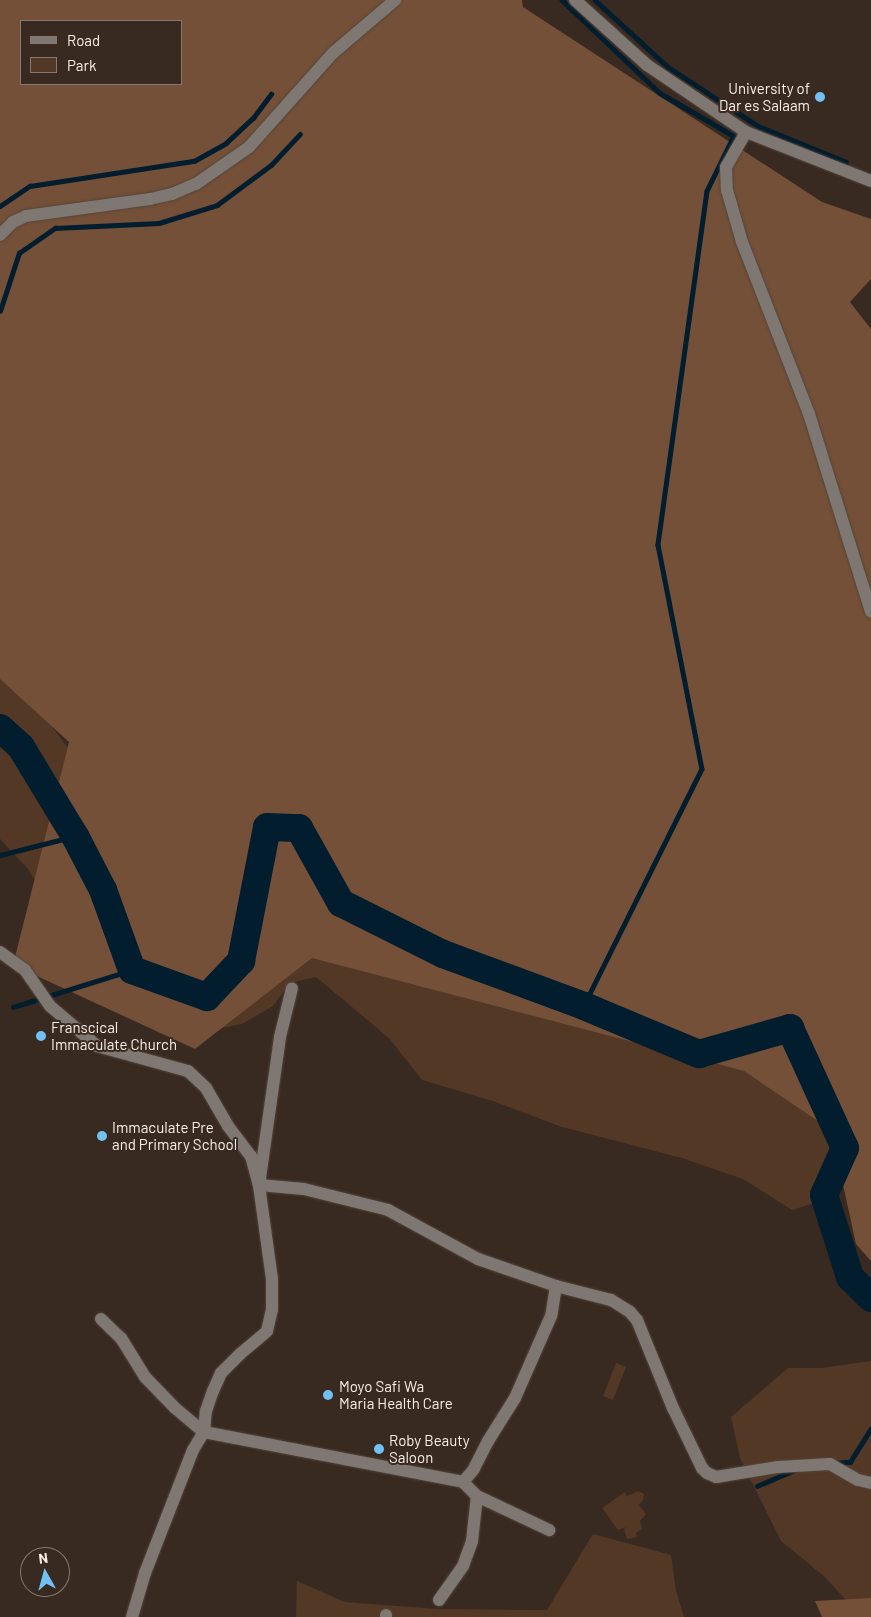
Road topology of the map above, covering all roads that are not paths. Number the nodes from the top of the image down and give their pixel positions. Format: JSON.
{"nodes":[{"id":1,"x":395,"y":0,"type":"edge"},
{"id":2,"x":575,"y":0,"type":"edge"},
{"id":3,"x":746,"y":132,"type":"junction"},
{"id":4,"x":871,"y":181,"type":"edge"},
{"id":5,"x":0,"y":235,"type":"edge"},
{"id":6,"x":871,"y":612,"type":"edge"},
{"id":7,"x":0,"y":952,"type":"edge"},
{"id":8,"x":292,"y":988,"type":"dead end"},
{"id":9,"x":259,"y":1185,"type":"junction"},
{"id":10,"x":556,"y":1286,"type":"junction"},
{"id":11,"x":101,"y":1320,"type":"dead end"},
{"id":12,"x":204,"y":1432,"type":"junction"},
{"id":13,"x":463,"y":1482,"type":"junction"},
{"id":14,"x":871,"y":1483,"type":"edge"},
{"id":15,"x":477,"y":1496,"type":"junction"},
{"id":16,"x":549,"y":1530,"type":"dead end"},
{"id":17,"x":439,"y":1600,"type":"dead end"},
{"id":18,"x":132,"y":1617,"type":"edge"}],
"edges":[{"from":1,"to":5,"type":"street"},
{"from":2,"to":3,"type":"street"},
{"from":3,"to":4,"type":"street"},
{"from":3,"to":6,"type":"street"},
{"from":7,"to":9,"type":"street"},
{"from":8,"to":9,"type":"street"},
{"from":9,"to":10,"type":"street"},
{"from":9,"to":12,"type":"street"},
{"from":10,"to":13,"type":"street"},
{"from":10,"to":14,"type":"street"},
{"from":11,"to":12,"type":"street"},
{"from":12,"to":13,"type":"street"},
{"from":12,"to":18,"type":"street"},
{"from":13,"to":15,"type":"street"},
{"from":15,"to":16,"type":"street"},
{"from":15,"to":17,"type":"street"}]}
